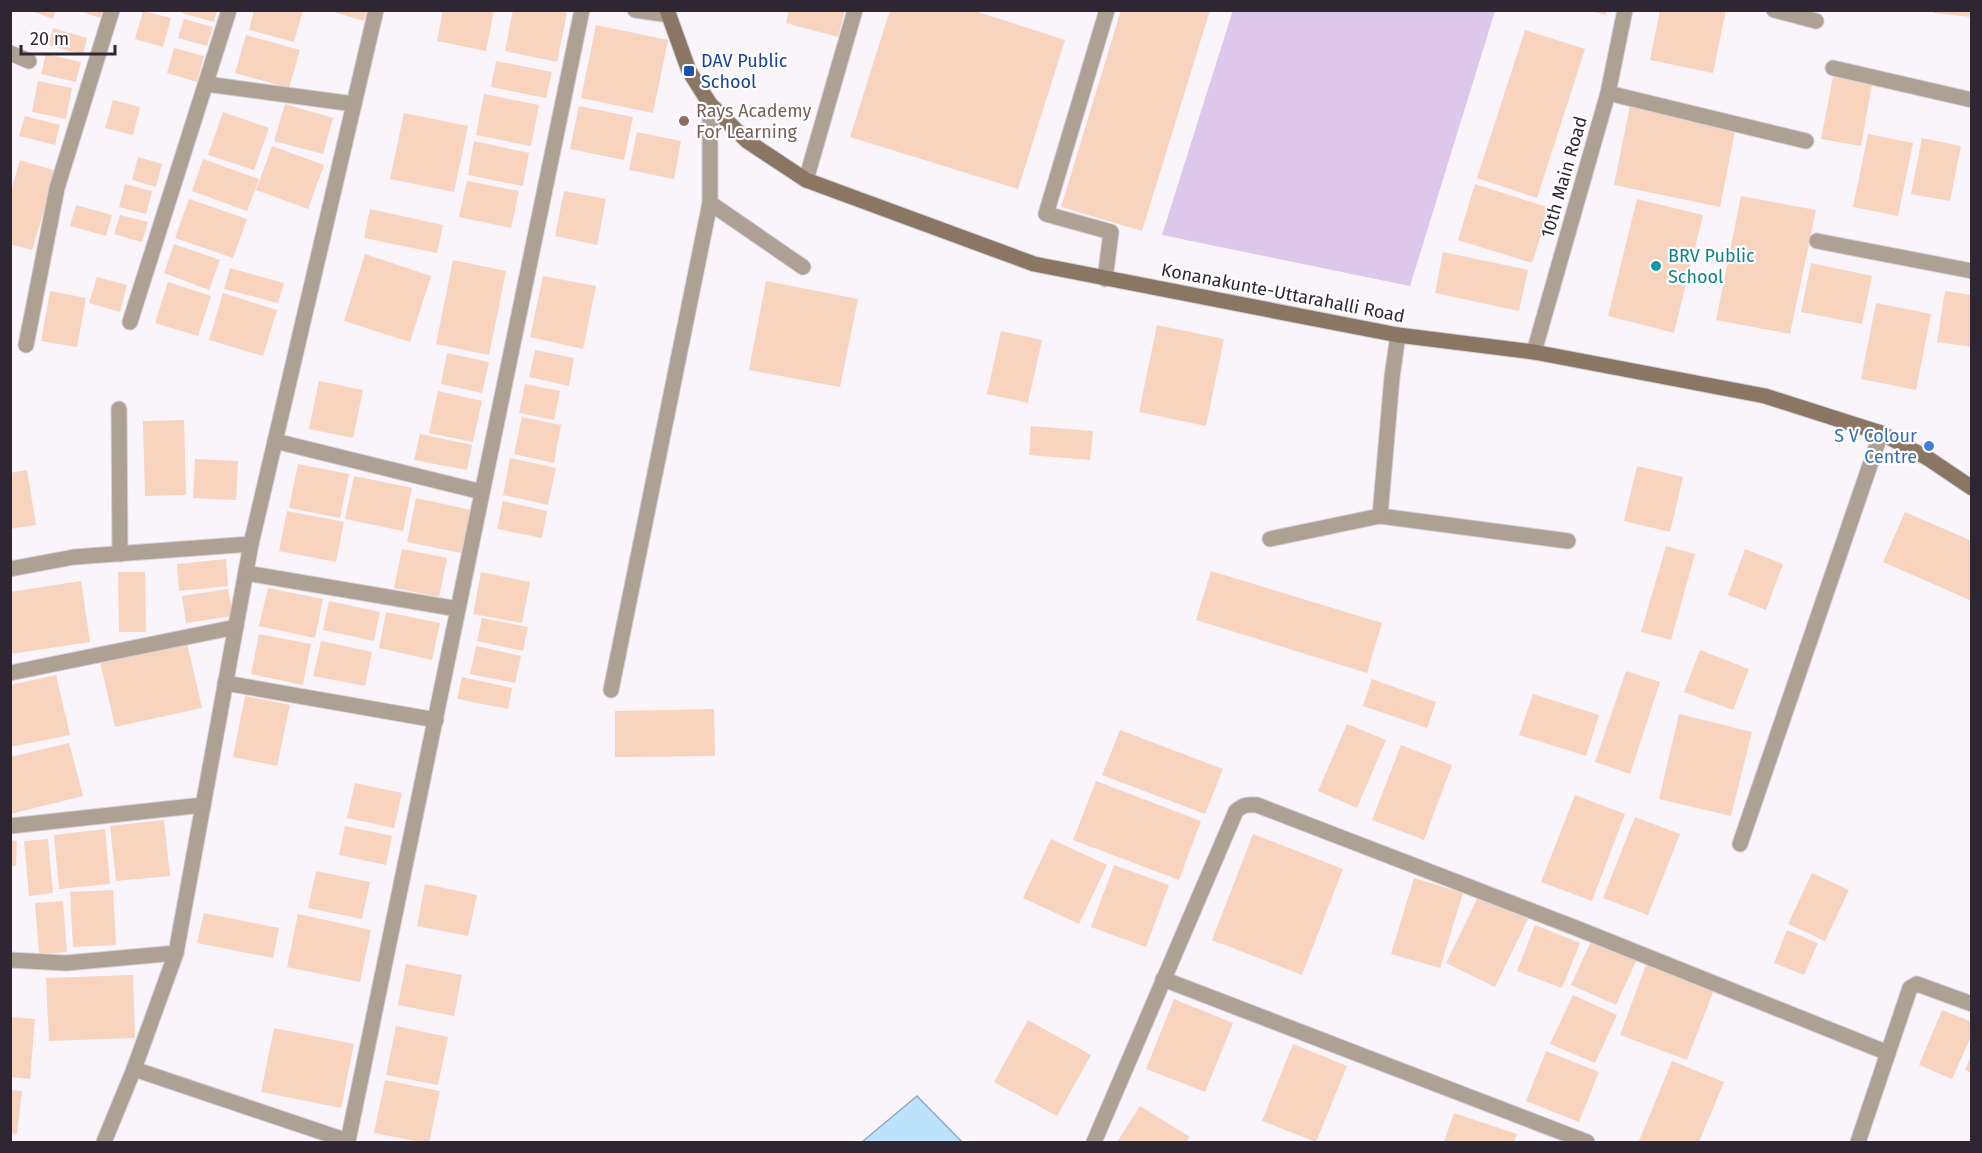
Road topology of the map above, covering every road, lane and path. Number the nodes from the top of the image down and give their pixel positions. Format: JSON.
{"nodes":[{"id":1,"x":112,"y":10,"type":"edge"},
{"id":2,"x":229,"y":10,"type":"edge"},
{"id":3,"x":375,"y":10,"type":"edge"},
{"id":4,"x":582,"y":10,"type":"edge"},
{"id":5,"x":635,"y":10,"type":"edge"},
{"id":6,"x":855,"y":10,"type":"edge"},
{"id":7,"x":1107,"y":10,"type":"edge"},
{"id":8,"x":1625,"y":10,"type":"edge"},
{"id":9,"x":1774,"y":10,"type":"edge"},
{"id":10,"x":668,"y":13,"type":"edge"},
{"id":11,"x":1816,"y":21,"type":"dead end"},
{"id":12,"x":10,"y":53,"type":"edge"},
{"id":13,"x":30,"y":61,"type":"dead end"},
{"id":14,"x":1833,"y":68,"type":"dead end"},
{"id":15,"x":206,"y":84,"type":"junction"},
{"id":16,"x":1608,"y":93,"type":"junction"},
{"id":17,"x":1971,"y":100,"type":"edge"},
{"id":18,"x":354,"y":104,"type":"junction"},
{"id":19,"x":710,"y":104,"type":"junction"},
{"id":20,"x":1806,"y":141,"type":"dead end"},
{"id":21,"x":806,"y":180,"type":"junction"},
{"id":22,"x":710,"y":203,"type":"junction"},
{"id":23,"x":1817,"y":241,"type":"dead end"},
{"id":24,"x":803,"y":267,"type":"dead end"},
{"id":25,"x":1971,"y":271,"type":"edge"},
{"id":26,"x":1105,"y":279,"type":"junction"},
{"id":27,"x":130,"y":322,"type":"dead end"},
{"id":28,"x":1398,"y":335,"type":"junction"},
{"id":29,"x":26,"y":345,"type":"dead end"},
{"id":30,"x":1534,"y":352,"type":"junction"},
{"id":31,"x":119,"y":410,"type":"dead end"},
{"id":32,"x":1881,"y":433,"type":"junction"},
{"id":33,"x":275,"y":441,"type":"junction"},
{"id":34,"x":1971,"y":488,"type":"edge"},
{"id":35,"x":483,"y":492,"type":"junction"},
{"id":36,"x":1380,"y":516,"type":"junction"},
{"id":37,"x":1270,"y":539,"type":"dead end"},
{"id":38,"x":1568,"y":541,"type":"dead end"},
{"id":39,"x":251,"y":544,"type":"junction"},
{"id":40,"x":120,"y":554,"type":"junction"},
{"id":41,"x":10,"y":569,"type":"edge"},
{"id":42,"x":246,"y":573,"type":"junction"},
{"id":43,"x":458,"y":609,"type":"junction"},
{"id":44,"x":236,"y":627,"type":"junction"},
{"id":45,"x":10,"y":674,"type":"edge"},
{"id":46,"x":225,"y":683,"type":"junction"},
{"id":47,"x":611,"y":690,"type":"dead end"},
{"id":48,"x":436,"y":720,"type":"junction"},
{"id":49,"x":203,"y":804,"type":"junction"},
{"id":50,"x":10,"y":826,"type":"edge"},
{"id":51,"x":1740,"y":844,"type":"dead end"},
{"id":52,"x":176,"y":953,"type":"junction"},
{"id":53,"x":10,"y":960,"type":"edge"},
{"id":54,"x":1163,"y":979,"type":"junction"},
{"id":55,"x":1971,"y":1004,"type":"edge"},
{"id":56,"x":1888,"y":1053,"type":"junction"},
{"id":57,"x":134,"y":1069,"type":"junction"},
{"id":58,"x":350,"y":1142,"type":"edge"},
{"id":59,"x":104,"y":1143,"type":"edge"},
{"id":60,"x":1094,"y":1143,"type":"edge"},
{"id":61,"x":1587,"y":1143,"type":"edge"},
{"id":62,"x":1858,"y":1143,"type":"edge"}],
"edges":[{"from":1,"to":29,"type":"street"},
{"from":2,"to":15,"type":"street"},
{"from":3,"to":18,"type":"street"},
{"from":4,"to":35,"type":"street"},
{"from":5,"to":10,"type":"street"},
{"from":6,"to":21,"type":"street"},
{"from":7,"to":26,"type":"street"},
{"from":8,"to":16,"type":"street","name":"10th Main Road"},
{"from":9,"to":11,"type":"street"},
{"from":10,"to":19,"type":"main road","name":"Konanakunte-Uttarahalli Road"},
{"from":12,"to":13,"type":"street"},
{"from":14,"to":17,"type":"street"},
{"from":15,"to":18,"type":"street"},
{"from":15,"to":27,"type":"street"},
{"from":16,"to":20,"type":"street"},
{"from":16,"to":30,"type":"street","name":"10th Main Road"},
{"from":18,"to":33,"type":"street"},
{"from":19,"to":21,"type":"main road","name":"Konanakunte-Uttarahalli Road"},
{"from":19,"to":22,"type":"street"},
{"from":21,"to":26,"type":"main road","name":"Konanakunte-Uttarahalli Road"},
{"from":22,"to":24,"type":"street"},
{"from":22,"to":47,"type":"street"},
{"from":23,"to":25,"type":"street"},
{"from":26,"to":28,"type":"main road","name":"Konanakunte-Uttarahalli Road"},
{"from":28,"to":30,"type":"main road","name":"Konanakunte-Uttarahalli Road"},
{"from":28,"to":36,"type":"street"},
{"from":30,"to":32,"type":"main road","name":"Konanakunte-Uttarahalli Road"},
{"from":31,"to":40,"type":"street"},
{"from":32,"to":34,"type":"main road","name":"Konanakunte-Uttarahalli Road"},
{"from":32,"to":51,"type":"street"},
{"from":33,"to":35,"type":"street"},
{"from":33,"to":39,"type":"street"},
{"from":35,"to":43,"type":"street"},
{"from":36,"to":37,"type":"street"},
{"from":36,"to":38,"type":"street"},
{"from":39,"to":40,"type":"street"},
{"from":39,"to":42,"type":"street"},
{"from":40,"to":41,"type":"street"},
{"from":42,"to":43,"type":"street"},
{"from":42,"to":44,"type":"street"},
{"from":43,"to":48,"type":"street"},
{"from":44,"to":45,"type":"street"},
{"from":44,"to":46,"type":"street"},
{"from":46,"to":48,"type":"street"},
{"from":46,"to":49,"type":"street"},
{"from":48,"to":58,"type":"street"},
{"from":49,"to":50,"type":"street"},
{"from":49,"to":52,"type":"street"},
{"from":52,"to":53,"type":"street"},
{"from":52,"to":57,"type":"street"},
{"from":54,"to":56,"type":"street"},
{"from":54,"to":60,"type":"street"},
{"from":54,"to":61,"type":"street"},
{"from":55,"to":56,"type":"street"},
{"from":56,"to":62,"type":"street"},
{"from":57,"to":58,"type":"street"},
{"from":57,"to":59,"type":"street"}]}
